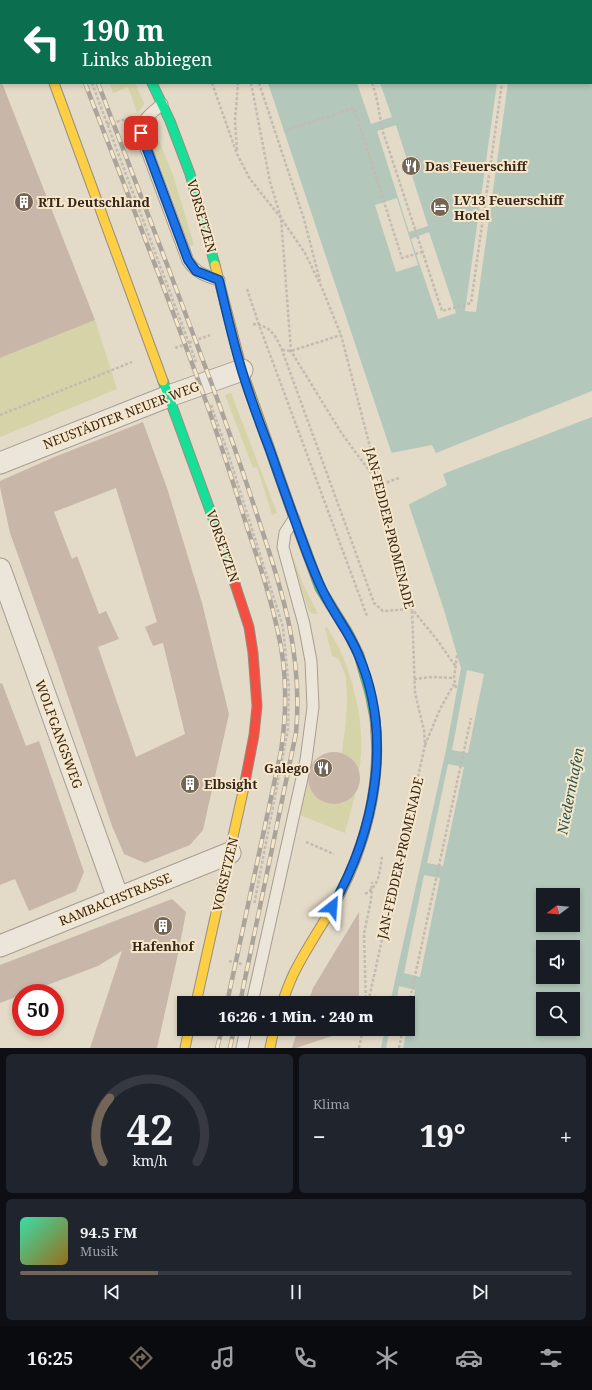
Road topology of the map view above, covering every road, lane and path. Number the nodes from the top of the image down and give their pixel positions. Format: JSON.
{"nodes":[{"id":1,"x":54,"y":84,"type":"edge"},
{"id":2,"x":92,"y":84,"type":"edge"},
{"id":3,"x":152,"y":84,"type":"edge"},
{"id":4,"x":212,"y":84,"type":"edge"},
{"id":5,"x":238,"y":84,"type":"edge"},
{"id":6,"x":251,"y":84,"type":"edge"},
{"id":7,"x":259,"y":84,"type":"edge"},
{"id":8,"x":372,"y":84,"type":"edge"},
{"id":9,"x":502,"y":84,"type":"edge"},
{"id":10,"x":162,"y":104,"type":"junction"},
{"id":11,"x":284,"y":131,"type":"dead end"},
{"id":12,"x":238,"y":154,"type":"junction"},
{"id":13,"x":281,"y":218,"type":"junction"},
{"id":14,"x":422,"y":252,"type":"junction"},
{"id":15,"x":219,"y":280,"type":"junction"},
{"id":16,"x":322,"y":288,"type":"junction"},
{"id":17,"x":231,"y":329,"type":"junction"},
{"id":18,"x":341,"y":335,"type":"junction"},
{"id":19,"x":188,"y":343,"type":"dead end"},
{"id":20,"x":282,"y":350,"type":"junction"},
{"id":21,"x":291,"y":351,"type":"junction"},
{"id":22,"x":154,"y":354,"type":"junction"},
{"id":23,"x":242,"y":370,"type":"junction"},
{"id":24,"x":168,"y":396,"type":"junction"},
{"id":25,"x":0,"y":415,"type":"edge"},
{"id":26,"x":0,"y":463,"type":"edge"},
{"id":27,"x":400,"y":478,"type":"dead end"},
{"id":28,"x":380,"y":485,"type":"junction"},
{"id":29,"x":294,"y":519,"type":"junction"},
{"id":30,"x":0,"y":569,"type":"edge"},
{"id":31,"x":412,"y":609,"type":"junction"},
{"id":32,"x":457,"y":655,"type":"dead end"},
{"id":33,"x":456,"y":667,"type":"junction"},
{"id":34,"x":454,"y":678,"type":"junction"},
{"id":35,"x":414,"y":679,"type":"junction"},
{"id":36,"x":454,"y":684,"type":"junction"},
{"id":37,"x":456,"y":688,"type":"dead end"},
{"id":38,"x":471,"y":718,"type":"dead end"},
{"id":39,"x":425,"y":745,"type":"junction"},
{"id":40,"x":289,"y":835,"type":"junction"},
{"id":41,"x":230,"y":852,"type":"junction"},
{"id":42,"x":354,"y":863,"type":"junction"},
{"id":43,"x":118,"y":898,"type":"junction"},
{"id":44,"x":371,"y":900,"type":"dead end"},
{"id":45,"x":0,"y":946,"type":"edge"},
{"id":46,"x":198,"y":996,"type":"edge"},
{"id":47,"x":254,"y":996,"type":"edge"},
{"id":48,"x":285,"y":996,"type":"edge"},
{"id":49,"x":367,"y":996,"type":"edge"},
{"id":50,"x":369,"y":996,"type":"edge"},
{"id":51,"x":411,"y":996,"type":"edge"},
{"id":52,"x":188,"y":1036,"type":"edge"},
{"id":53,"x":245,"y":1036,"type":"edge"},
{"id":54,"x":273,"y":1036,"type":"edge"},
{"id":55,"x":362,"y":1036,"type":"edge"},
{"id":56,"x":402,"y":1036,"type":"edge"},
{"id":57,"x":185,"y":1048,"type":"edge"},
{"id":58,"x":242,"y":1048,"type":"edge"},
{"id":59,"x":270,"y":1048,"type":"edge"},
{"id":60,"x":359,"y":1048,"type":"edge"},
{"id":61,"x":399,"y":1048,"type":"edge"}],
"edges":[{"from":1,"to":22,"type":"main road","name":"VORSETZEN"},
{"from":2,"to":19,"type":"path"},
{"from":3,"to":10,"type":"main road","name":"VORSETZEN"},
{"from":4,"to":12,"type":"path","name":"JAN-FEDDER-PROMENADE"},
{"from":5,"to":12,"type":"path"},
{"from":6,"to":13,"type":"path"},
{"from":7,"to":16,"type":"path"},
{"from":8,"to":14,"type":"path"},
{"from":9,"to":14,"type":"path"},
{"from":10,"to":15,"type":"main road","name":"VORSETZEN"},
{"from":10,"to":15,"type":"lane"},
{"from":11,"to":14,"type":"path"},
{"from":12,"to":13,"type":"path","name":"JAN-FEDDER-PROMENADE"},
{"from":13,"to":16,"type":"path","name":"JAN-FEDDER-PROMENADE"},
{"from":13,"to":21,"type":"path"},
{"from":15,"to":17,"type":"main road","name":"VORSETZEN"},
{"from":16,"to":18,"type":"path","name":"JAN-FEDDER-PROMENADE"},
{"from":17,"to":20,"type":"path"},
{"from":17,"to":23,"type":"main road","name":"VORSETZEN"},
{"from":18,"to":21,"type":"path"},
{"from":18,"to":28,"type":"path","name":"JAN-FEDDER-PROMENADE"},
{"from":20,"to":21,"type":"path"},
{"from":20,"to":31,"type":"path"},
{"from":21,"to":28,"type":"path"},
{"from":22,"to":24,"type":"main road","name":"VORSETZEN"},
{"from":22,"to":25,"type":"path"},
{"from":23,"to":24,"type":"street","name":"NEUSTÄDTER NEUER WEG"},
{"from":23,"to":29,"type":"main road","name":"VORSETZEN"},
{"from":24,"to":26,"type":"street","name":"NEUSTÄDTER NEUER WEG"},
{"from":24,"to":41,"type":"main road","name":"VORSETZEN"},
{"from":27,"to":28,"type":"path"},
{"from":28,"to":31,"type":"path","name":"JAN-FEDDER-PROMENADE"},
{"from":29,"to":40,"type":"lane"},
{"from":29,"to":42,"type":"main road","name":"VORSETZEN"},
{"from":30,"to":43,"type":"street","name":"WOLFGANGSWEG"},
{"from":31,"to":33,"type":"path"},
{"from":31,"to":35,"type":"path","name":"JAN-FEDDER-PROMENADE"},
{"from":32,"to":33,"type":"path"},
{"from":33,"to":34,"type":"path"},
{"from":34,"to":35,"type":"path"},
{"from":34,"to":36,"type":"path"},
{"from":35,"to":39,"type":"path","name":"JAN-FEDDER-PROMENADE"},
{"from":36,"to":37,"type":"path"},
{"from":36,"to":39,"type":"path"},
{"from":38,"to":51,"type":"path"},
{"from":39,"to":50,"type":"path","name":"JAN-FEDDER-PROMENADE"},
{"from":40,"to":42,"type":"path"},
{"from":40,"to":47,"type":"lane"},
{"from":41,"to":43,"type":"street","name":"RAMBACHSTRASSE"},
{"from":41,"to":46,"type":"main road","name":"VORSETZEN"},
{"from":42,"to":48,"type":"main road","name":"VORSETZEN"},
{"from":43,"to":45,"type":"street","name":"RAMBACHSTRASSE"},
{"from":44,"to":49,"type":"path"},
{"from":52,"to":57,"type":"main road"},
{"from":53,"to":58,"type":"lane"},
{"from":54,"to":59,"type":"main road"},
{"from":55,"to":60,"type":"path"},
{"from":56,"to":61,"type":"path"}]}
